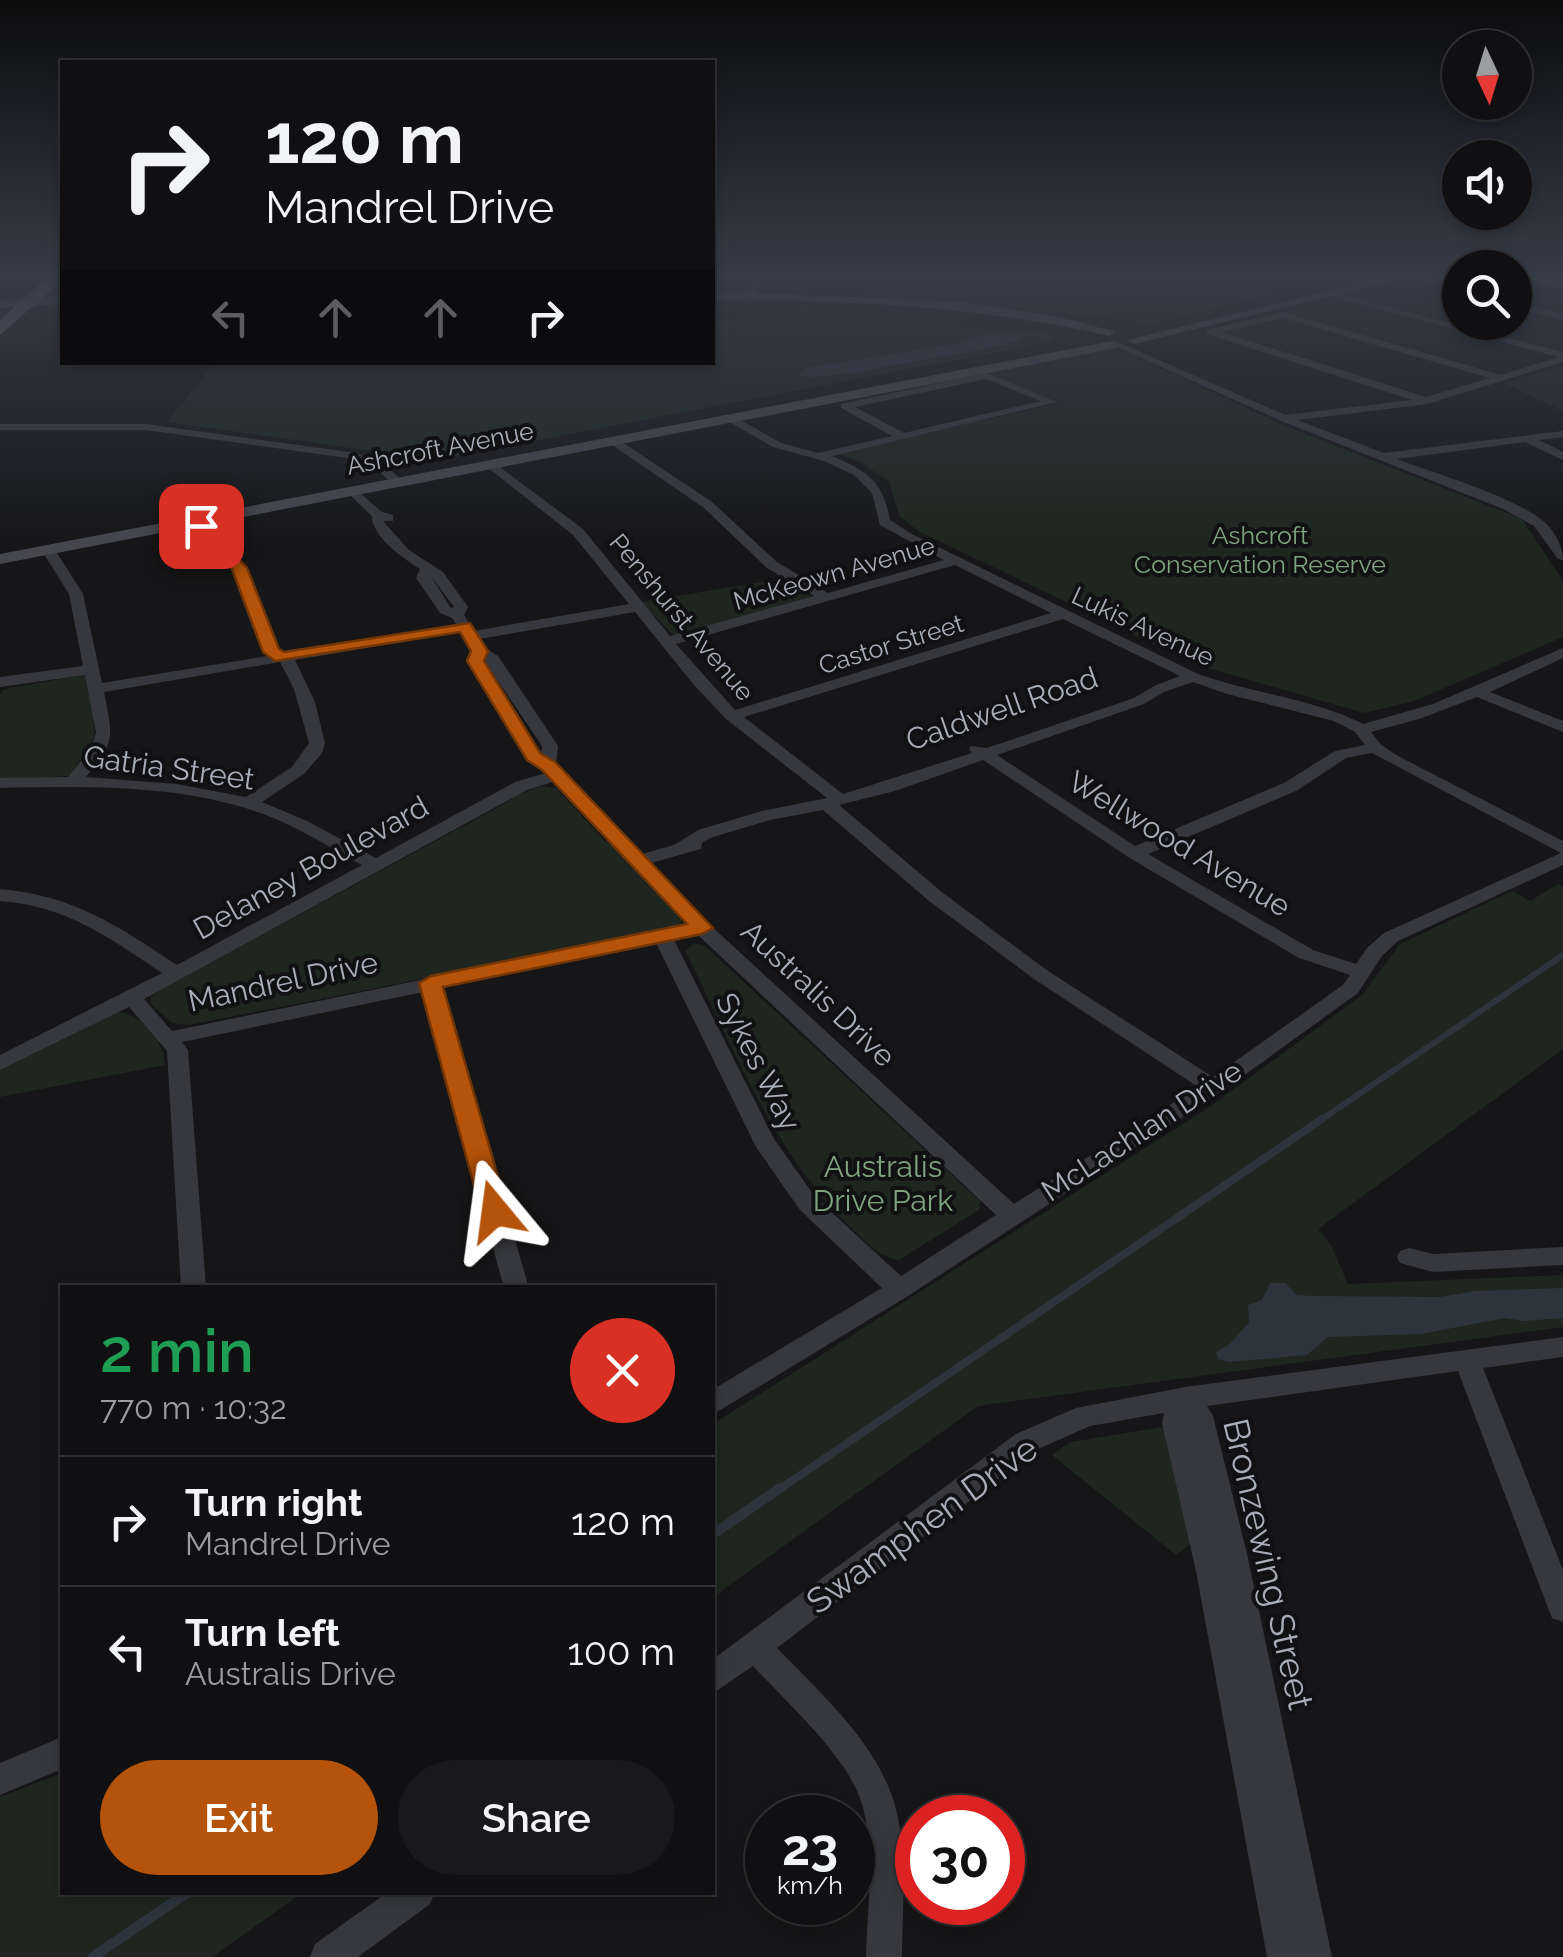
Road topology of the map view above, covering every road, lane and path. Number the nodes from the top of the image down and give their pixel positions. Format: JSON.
{"nodes":[{"id":1,"x":994,"y":365,"type":"edge"},
{"id":2,"x":1169,"y":365,"type":"edge"},
{"id":3,"x":1315,"y":365,"type":"edge"},
{"id":4,"x":1457,"y":365,"type":"edge"},
{"id":5,"x":1537,"y":365,"type":"edge"},
{"id":6,"x":1501,"y":378,"type":"junction"},
{"id":7,"x":1426,"y":400,"type":"junction"},
{"id":8,"x":728,"y":418,"type":"junction"},
{"id":9,"x":1283,"y":418,"type":"junction"},
{"id":10,"x":0,"y":427,"type":"edge"},
{"id":11,"x":1563,"y":434,"type":"edge"},
{"id":12,"x":902,"y":436,"type":"junction"},
{"id":13,"x":1527,"y":439,"type":"junction"},
{"id":14,"x":612,"y":440,"type":"junction"},
{"id":15,"x":819,"y":456,"type":"junction"},
{"id":16,"x":1381,"y":457,"type":"junction"},
{"id":17,"x":1563,"y":457,"type":"edge"},
{"id":18,"x":490,"y":464,"type":"junction"},
{"id":19,"x":398,"y":482,"type":"junction"},
{"id":20,"x":353,"y":491,"type":"junction"},
{"id":21,"x":203,"y":524,"type":"junction"},
{"id":22,"x":118,"y":536,"type":"junction"},
{"id":23,"x":1559,"y":543,"type":"edge"},
{"id":24,"x":49,"y":550,"type":"junction"},
{"id":25,"x":0,"y":556,"type":"edge"},
{"id":26,"x":1563,"y":556,"type":"edge"},
{"id":27,"x":956,"y":561,"type":"junction"},
{"id":28,"x":826,"y":598,"type":"junction"},
{"id":29,"x":638,"y":607,"type":"junction"},
{"id":30,"x":1063,"y":614,"type":"junction"},
{"id":31,"x":464,"y":626,"type":"junction"},
{"id":32,"x":666,"y":642,"type":"junction"},
{"id":33,"x":1563,"y":652,"type":"edge"},
{"id":34,"x":281,"y":658,"type":"junction"},
{"id":35,"x":93,"y":669,"type":"junction"},
{"id":36,"x":1193,"y":677,"type":"junction"},
{"id":37,"x":0,"y":683,"type":"edge"},
{"id":38,"x":96,"y":689,"type":"junction"},
{"id":39,"x":1478,"y":692,"type":"junction"},
{"id":40,"x":732,"y":716,"type":"junction"},
{"id":41,"x":1563,"y":728,"type":"edge"},
{"id":42,"x":1360,"y":729,"type":"junction"},
{"id":43,"x":1375,"y":748,"type":"junction"},
{"id":44,"x":980,"y":750,"type":"junction"},
{"id":45,"x":551,"y":771,"type":"junction"},
{"id":46,"x":0,"y":782,"type":"edge"},
{"id":47,"x":74,"y":782,"type":"junction"},
{"id":48,"x":832,"y":801,"type":"junction"},
{"id":49,"x":248,"y":804,"type":"junction"},
{"id":50,"x":1563,"y":848,"type":"edge"},
{"id":51,"x":1134,"y":852,"type":"junction"},
{"id":52,"x":1563,"y":858,"type":"edge"},
{"id":53,"x":639,"y":861,"type":"junction"},
{"id":54,"x":377,"y":866,"type":"junction"},
{"id":55,"x":0,"y":895,"type":"edge"},
{"id":56,"x":702,"y":928,"type":"junction"},
{"id":57,"x":663,"y":938,"type":"junction"},
{"id":58,"x":1364,"y":973,"type":"junction"},
{"id":59,"x":178,"y":975,"type":"junction"},
{"id":60,"x":431,"y":983,"type":"junction"},
{"id":61,"x":130,"y":998,"type":"junction"},
{"id":62,"x":96,"y":1013,"type":"junction"},
{"id":63,"x":170,"y":1038,"type":"junction"},
{"id":64,"x":0,"y":1050,"type":"edge"},
{"id":65,"x":0,"y":1062,"type":"edge"},
{"id":66,"x":1213,"y":1086,"type":"junction"},
{"id":67,"x":1012,"y":1216,"type":"junction"},
{"id":68,"x":1563,"y":1256,"type":"edge"},
{"id":69,"x":1409,"y":1257,"type":"dead end"},
{"id":70,"x":194,"y":1285,"type":"edge"},
{"id":71,"x":516,"y":1285,"type":"edge"},
{"id":72,"x":899,"y":1289,"type":"junction"},
{"id":73,"x":1563,"y":1347,"type":"edge"},
{"id":74,"x":1466,"y":1358,"type":"junction"},
{"id":75,"x":1185,"y":1398,"type":"junction"},
{"id":76,"x":715,"y":1402,"type":"edge"},
{"id":77,"x":1563,"y":1608,"type":"edge"},
{"id":78,"x":756,"y":1648,"type":"junction"},
{"id":79,"x":715,"y":1677,"type":"edge"},
{"id":80,"x":60,"y":1754,"type":"edge"},
{"id":81,"x":0,"y":1779,"type":"edge"},
{"id":82,"x":414,"y":1895,"type":"edge"},
{"id":83,"x":337,"y":1954,"type":"edge"},
{"id":84,"x":884,"y":1957,"type":"edge"},
{"id":85,"x":1285,"y":1957,"type":"edge"},
{"id":86,"x":1314,"y":1957,"type":"edge"}],
"edges":[{"from":1,"to":8,"type":"main road","name":"Ashcroft Avenue"},
{"from":2,"to":9,"type":"street"},
{"from":3,"to":7,"type":"street"},
{"from":4,"to":6,"type":"street"},
{"from":5,"to":6,"type":"street"},
{"from":6,"to":7,"type":"street"},
{"from":7,"to":9,"type":"street"},
{"from":8,"to":14,"type":"main road","name":"Ashcroft Avenue"},
{"from":8,"to":15,"type":"street","name":"Lukis Avenue"},
{"from":9,"to":16,"type":"street"},
{"from":10,"to":19,"type":"street"},
{"from":11,"to":13,"type":"street"},
{"from":12,"to":12,"type":"street"},
{"from":12,"to":15,"type":"street"},
{"from":13,"to":16,"type":"street"},
{"from":13,"to":17,"type":"street"},
{"from":14,"to":18,"type":"main road","name":"Ashcroft Avenue"},
{"from":14,"to":28,"type":"street"},
{"from":15,"to":27,"type":"street","name":"Lukis Avenue"},
{"from":16,"to":23,"type":"street"},
{"from":18,"to":19,"type":"main road","name":"Ashcroft Avenue"},
{"from":18,"to":29,"type":"street","name":"Penshurst Avenue"},
{"from":19,"to":20,"type":"main road","name":"Ashcroft Avenue"},
{"from":20,"to":21,"type":"main road","name":"Ashcroft Avenue"},
{"from":20,"to":31,"type":"street","name":"Australis Drive"},
{"from":21,"to":22,"type":"main road","name":"Ashcroft Avenue"},
{"from":21,"to":34,"type":"street"},
{"from":22,"to":24,"type":"main road","name":"Ashcroft Avenue"},
{"from":22,"to":25,"type":"main road","name":"Ashcroft Avenue"},
{"from":23,"to":26,"type":"street"},
{"from":24,"to":25,"type":"main road","name":"Ashcroft Avenue"},
{"from":24,"to":35,"type":"street"},
{"from":27,"to":28,"type":"street","name":"McKeown Avenue"},
{"from":27,"to":30,"type":"street","name":"Lukis Avenue"},
{"from":28,"to":32,"type":"street","name":"McKeown Avenue"},
{"from":29,"to":31,"type":"street"},
{"from":29,"to":32,"type":"street","name":"Penshurst Avenue"},
{"from":30,"to":36,"type":"street","name":"Lukis Avenue"},
{"from":30,"to":40,"type":"street","name":"Castor Street"},
{"from":31,"to":34,"type":"street"},
{"from":31,"to":45,"type":"street","name":"Australis Drive"},
{"from":32,"to":40,"type":"street","name":"Penshurst Avenue"},
{"from":33,"to":39,"type":"street"},
{"from":34,"to":38,"type":"street"},
{"from":34,"to":49,"type":"street"},
{"from":35,"to":37,"type":"street"},
{"from":35,"to":38,"type":"street"},
{"from":36,"to":42,"type":"street","name":"Lukis Avenue"},
{"from":36,"to":44,"type":"street","name":"Caldwell Road"},
{"from":38,"to":47,"type":"street"},
{"from":39,"to":41,"type":"street"},
{"from":39,"to":42,"type":"street"},
{"from":40,"to":48,"type":"street","name":"Penshurst Avenue"},
{"from":42,"to":43,"type":"street","name":"Lukis Avenue"},
{"from":43,"to":50,"type":"street","name":"Lukis Avenue"},
{"from":43,"to":51,"type":"street"},
{"from":44,"to":48,"type":"street","name":"Caldwell Road"},
{"from":44,"to":51,"type":"street","name":"Wellwood Avenue"},
{"from":45,"to":53,"type":"street","name":"Australis Drive"},
{"from":45,"to":54,"type":"street","name":"Delaney Boulevard"},
{"from":46,"to":47,"type":"street","name":"Gatria Street"},
{"from":47,"to":49,"type":"street","name":"Gatria Street"},
{"from":48,"to":53,"type":"street","name":"Caldwell Road"},
{"from":48,"to":66,"type":"street","name":"Penshurst Avenue"},
{"from":49,"to":54,"type":"street","name":"Gatria Street"},
{"from":51,"to":58,"type":"street","name":"Wellwood Avenue"},
{"from":52,"to":58,"type":"street","name":"McLachlan Drive"},
{"from":53,"to":56,"type":"street","name":"Australis Drive"},
{"from":54,"to":59,"type":"street","name":"Delaney Boulevard"},
{"from":55,"to":59,"type":"street"},
{"from":56,"to":57,"type":"street","name":"Mandrel Drive"},
{"from":56,"to":67,"type":"street","name":"Australis Drive"},
{"from":57,"to":60,"type":"street","name":"Mandrel Drive"},
{"from":57,"to":72,"type":"street","name":"Sykes Way"},
{"from":58,"to":66,"type":"street","name":"McLachlan Drive"},
{"from":59,"to":61,"type":"street","name":"Delaney Boulevard"},
{"from":60,"to":63,"type":"street","name":"Mandrel Drive"},
{"from":60,"to":71,"type":"street"},
{"from":61,"to":62,"type":"street","name":"Delaney Boulevard"},
{"from":61,"to":63,"type":"street"},
{"from":62,"to":64,"type":"street","name":"Delaney Boulevard"},
{"from":62,"to":65,"type":"street","name":"Delaney Boulevard"},
{"from":63,"to":70,"type":"street"},
{"from":66,"to":67,"type":"street","name":"McLachlan Drive"},
{"from":67,"to":72,"type":"street","name":"McLachlan Drive"},
{"from":68,"to":69,"type":"street"},
{"from":72,"to":76,"type":"street","name":"McLachlan Drive"},
{"from":73,"to":74,"type":"street","name":"Swamphen Drive"},
{"from":74,"to":75,"type":"street","name":"Swamphen Drive"},
{"from":74,"to":77,"type":"street"},
{"from":75,"to":78,"type":"street","name":"Swamphen Drive"},
{"from":75,"to":85,"type":"street","name":"Bronzewing Street"},
{"from":75,"to":86,"type":"street","name":"Bronzewing Street"},
{"from":78,"to":79,"type":"street","name":"Swamphen Drive"},
{"from":78,"to":84,"type":"street"},
{"from":80,"to":81,"type":"street"},
{"from":82,"to":83,"type":"street"}]}
